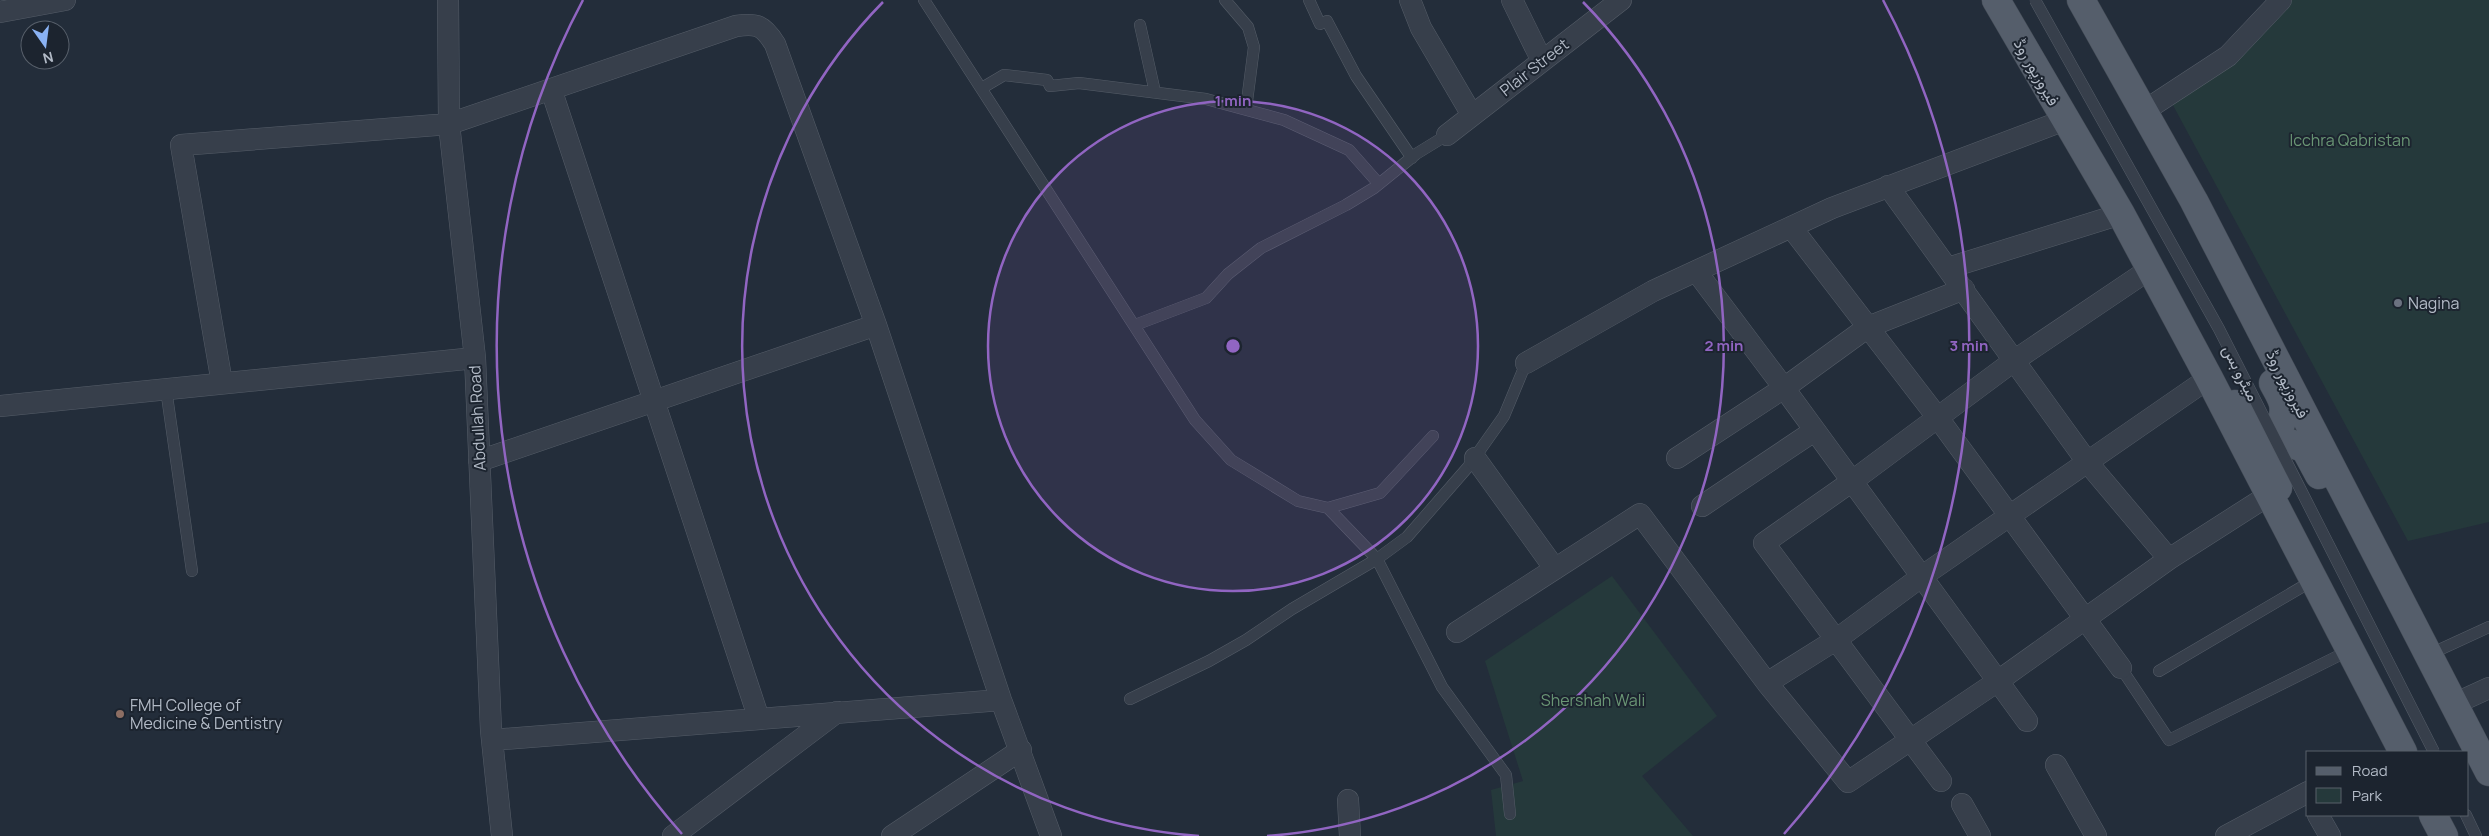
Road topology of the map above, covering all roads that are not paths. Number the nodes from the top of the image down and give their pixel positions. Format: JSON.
{"nodes":[{"id":1,"x":66,"y":0,"type":"edge"},
{"id":2,"x":448,"y":0,"type":"edge"},
{"id":3,"x":924,"y":0,"type":"edge"},
{"id":4,"x":1225,"y":0,"type":"edge"},
{"id":5,"x":1309,"y":0,"type":"edge"},
{"id":6,"x":1410,"y":0,"type":"edge"},
{"id":7,"x":1512,"y":0,"type":"edge"},
{"id":8,"x":1621,"y":0,"type":"edge"},
{"id":9,"x":1996,"y":0,"type":"edge"},
{"id":10,"x":2035,"y":0,"type":"edge"},
{"id":11,"x":2081,"y":0,"type":"edge"},
{"id":12,"x":2281,"y":0,"type":"edge"},
{"id":13,"x":0,"y":12,"type":"edge"},
{"id":14,"x":1140,"y":25,"type":"dead end"},
{"id":15,"x":1542,"y":61,"type":"junction"},
{"id":16,"x":982,"y":88,"type":"junction"},
{"id":17,"x":552,"y":89,"type":"junction"},
{"id":18,"x":1154,"y":92,"type":"junction"},
{"id":19,"x":1246,"y":109,"type":"junction"},
{"id":20,"x":2144,"y":111,"type":"junction"},
{"id":21,"x":1472,"y":115,"type":"junction"},
{"id":22,"x":2065,"y":120,"type":"junction"},
{"id":23,"x":449,"y":124,"type":"junction"},
{"id":24,"x":1446,"y":135,"type":"joint"},
{"id":25,"x":1412,"y":158,"type":"junction"},
{"id":26,"x":1379,"y":184,"type":"junction"},
{"id":27,"x":1888,"y":186,"type":"junction"},
{"id":28,"x":2194,"y":201,"type":"junction"},
{"id":29,"x":2122,"y":214,"type":"junction"},
{"id":30,"x":1791,"y":227,"type":"junction"},
{"id":31,"x":1948,"y":268,"type":"junction"},
{"id":32,"x":2150,"y":269,"type":"junction"},
{"id":33,"x":1696,"y":271,"type":"junction"},
{"id":34,"x":1964,"y":290,"type":"junction"},
{"id":35,"x":1135,"y":324,"type":"junction"},
{"id":36,"x":876,"y":325,"type":"junction"},
{"id":37,"x":1868,"y":327,"type":"junction"},
{"id":38,"x":475,"y":358,"type":"junction"},
{"id":39,"x":2015,"y":360,"type":"junction"},
{"id":40,"x":1526,"y":363,"type":"joint"},
{"id":41,"x":2209,"y":378,"type":"junction"},
{"id":42,"x":222,"y":383,"type":"junction"},
{"id":43,"x":1784,"y":388,"type":"junction"},
{"id":44,"x":166,"y":389,"type":"junction"},
{"id":45,"x":654,"y":402,"type":"junction"},
{"id":46,"x":0,"y":406,"type":"edge"},
{"id":47,"x":1938,"y":418,"type":"junction"},
{"id":48,"x":1814,"y":431,"type":"junction"},
{"id":49,"x":1433,"y":436,"type":"dead end"},
{"id":50,"x":1474,"y":458,"type":"junction"},
{"id":51,"x":1677,"y":458,"type":"dead end"},
{"id":52,"x":479,"y":462,"type":"junction"},
{"id":53,"x":2088,"y":463,"type":"junction"},
{"id":54,"x":1851,"y":482,"type":"junction"},
{"id":55,"x":2269,"y":495,"type":"junction"},
{"id":56,"x":1702,"y":506,"type":"dead end"},
{"id":57,"x":1328,"y":508,"type":"junction"},
{"id":58,"x":2009,"y":517,"type":"junction"},
{"id":59,"x":1376,"y":559,"type":"junction"},
{"id":60,"x":2169,"y":559,"type":"junction"},
{"id":61,"x":1555,"y":569,"type":"junction"},
{"id":62,"x":192,"y":571,"type":"dead end"},
{"id":63,"x":1921,"y":577,"type":"junction"},
{"id":64,"x":2312,"y":580,"type":"junction"},
{"id":65,"x":2084,"y":620,"type":"junction"},
{"id":66,"x":2489,"y":627,"type":"edge"},
{"id":67,"x":1457,"y":632,"type":"dead end"},
{"id":68,"x":1837,"y":639,"type":"junction"},
{"id":69,"x":2348,"y":651,"type":"junction"},
{"id":70,"x":2428,"y":655,"type":"junction"},
{"id":71,"x":2121,"y":668,"type":"joint"},
{"id":72,"x":2159,"y":671,"type":"dead end"},
{"id":73,"x":1998,"y":681,"type":"junction"},
{"id":74,"x":1768,"y":684,"type":"junction"},
{"id":75,"x":2489,"y":688,"type":"edge"},
{"id":76,"x":1130,"y":698,"type":"dead end"},
{"id":77,"x":1001,"y":700,"type":"junction"},
{"id":78,"x":2454,"y":704,"type":"junction"},
{"id":79,"x":838,"y":712,"type":"junction"},
{"id":80,"x":759,"y":718,"type":"junction"},
{"id":81,"x":2027,"y":721,"type":"dead end"},
{"id":82,"x":1912,"y":739,"type":"junction"},
{"id":83,"x":492,"y":740,"type":"junction"},
{"id":84,"x":1021,"y":750,"type":"junction"},
{"id":85,"x":2395,"y":750,"type":"edge"},
{"id":86,"x":2433,"y":751,"type":"edge"},
{"id":87,"x":2056,"y":765,"type":"dead end"},
{"id":88,"x":2489,"y":772,"type":"edge"},
{"id":89,"x":1941,"y":781,"type":"dead end"},
{"id":90,"x":2306,"y":795,"type":"edge"},
{"id":91,"x":1348,"y":800,"type":"dead end"},
{"id":92,"x":1962,"y":804,"type":"dead end"},
{"id":93,"x":1510,"y":814,"type":"dead end"},
{"id":94,"x":2319,"y":816,"type":"edge"},
{"id":95,"x":2434,"y":816,"type":"edge"},
{"id":96,"x":2466,"y":816,"type":"edge"},
{"id":97,"x":502,"y":836,"type":"edge"},
{"id":98,"x":672,"y":836,"type":"edge"},
{"id":99,"x":892,"y":836,"type":"edge"},
{"id":100,"x":1051,"y":836,"type":"edge"},
{"id":101,"x":1350,"y":836,"type":"edge"},
{"id":102,"x":1980,"y":836,"type":"edge"},
{"id":103,"x":2096,"y":836,"type":"edge"},
{"id":104,"x":2226,"y":836,"type":"edge"},
{"id":105,"x":2330,"y":836,"type":"edge"},
{"id":106,"x":2444,"y":836,"type":"edge"},
{"id":107,"x":2476,"y":836,"type":"edge"}],
"edges":[{"from":1,"to":13,"type":"street"},
{"from":2,"to":23,"type":"street","name":"Abdullah Road"},
{"from":3,"to":16,"type":"lane"},
{"from":4,"to":19,"type":"lane"},
{"from":5,"to":25,"type":"lane"},
{"from":6,"to":21,"type":"street"},
{"from":7,"to":15,"type":"street"},
{"from":8,"to":15,"type":"street","name":"Plair Street"},
{"from":9,"to":22,"type":"main road","name":"فیروزپور روڈ"},
{"from":10,"to":86,"type":"lane","name":"میٹرو بس","bridge":true},
{"from":11,"to":20,"type":"main road","name":"فیروزپور روڈ"},
{"from":12,"to":20,"type":"street"},
{"from":14,"to":18,"type":"lane"},
{"from":15,"to":21,"type":"street","name":"Plair Street"},
{"from":16,"to":18,"type":"lane"},
{"from":16,"to":35,"type":"lane"},
{"from":17,"to":23,"type":"street"},
{"from":17,"to":36,"type":"street"},
{"from":17,"to":45,"type":"street"},
{"from":18,"to":19,"type":"lane"},
{"from":19,"to":26,"type":"lane"},
{"from":20,"to":28,"type":"main road","name":"فیروزپور روڈ"},
{"from":21,"to":24,"type":"street","name":"Plair Street"},
{"from":22,"to":27,"type":"street"},
{"from":22,"to":29,"type":"main road","name":"فیروزپور روڈ"},
{"from":23,"to":38,"type":"street","name":"Abdullah Road"},
{"from":23,"to":42,"type":"street"},
{"from":24,"to":25,"type":"lane"},
{"from":25,"to":26,"type":"lane"},
{"from":26,"to":35,"type":"lane"},
{"from":27,"to":30,"type":"street"},
{"from":27,"to":31,"type":"street"},
{"from":28,"to":29,"type":"main road"},
{"from":28,"to":70,"type":"main road","name":"فیروزپور روڈ"},
{"from":29,"to":31,"type":"street"},
{"from":29,"to":32,"type":"main road","name":"فیروزپور روڈ"},
{"from":30,"to":33,"type":"street"},
{"from":30,"to":37,"type":"street"},
{"from":31,"to":34,"type":"street"},
{"from":32,"to":39,"type":"street"},
{"from":32,"to":41,"type":"main road","name":"فیروزپور روڈ"},
{"from":33,"to":40,"type":"street"},
{"from":33,"to":43,"type":"street"},
{"from":34,"to":37,"type":"street"},
{"from":34,"to":39,"type":"street"},
{"from":35,"to":57,"type":"lane"},
{"from":36,"to":45,"type":"street"},
{"from":36,"to":77,"type":"street"},
{"from":37,"to":43,"type":"street"},
{"from":37,"to":47,"type":"street"},
{"from":38,"to":42,"type":"street"},
{"from":38,"to":52,"type":"street","name":"Abdullah Road"},
{"from":39,"to":47,"type":"street"},
{"from":39,"to":53,"type":"street"},
{"from":40,"to":50,"type":"lane"},
{"from":41,"to":53,"type":"street"},
{"from":41,"to":55,"type":"main road","name":"فیروزپور روڈ"},
{"from":42,"to":44,"type":"street"},
{"from":43,"to":48,"type":"street"},
{"from":43,"to":51,"type":"street"},
{"from":44,"to":46,"type":"street"},
{"from":44,"to":62,"type":"lane"},
{"from":45,"to":52,"type":"street"},
{"from":45,"to":80,"type":"street"},
{"from":47,"to":54,"type":"street"},
{"from":47,"to":58,"type":"street"},
{"from":48,"to":54,"type":"street"},
{"from":48,"to":56,"type":"street"},
{"from":49,"to":57,"type":"lane"},
{"from":50,"to":59,"type":"lane"},
{"from":50,"to":61,"type":"street"},
{"from":52,"to":83,"type":"street","name":"Abdullah Road"},
{"from":53,"to":58,"type":"street"},
{"from":53,"to":60,"type":"street"},
{"from":54,"to":63,"type":"street"},
{"from":54,"to":68,"type":"street"},
{"from":55,"to":60,"type":"street"},
{"from":55,"to":64,"type":"main road","name":"فیروزپور روڈ"},
{"from":57,"to":59,"type":"lane"},
{"from":58,"to":63,"type":"street"},
{"from":58,"to":65,"type":"street"},
{"from":59,"to":76,"type":"lane"},
{"from":59,"to":93,"type":"lane"},
{"from":60,"to":65,"type":"street"},
{"from":61,"to":67,"type":"street"},
{"from":61,"to":74,"type":"street"},
{"from":63,"to":68,"type":"street"},
{"from":63,"to":73,"type":"street"},
{"from":64,"to":69,"type":"main road","name":"فیروزپور روڈ"},
{"from":64,"to":72,"type":"lane"},
{"from":65,"to":71,"type":"street"},
{"from":65,"to":73,"type":"street"},
{"from":66,"to":70,"type":"lane"},
{"from":68,"to":74,"type":"street"},
{"from":68,"to":82,"type":"street"},
{"from":69,"to":71,"type":"lane"},
{"from":69,"to":85,"type":"main road","name":"فیروزپور روڈ"},
{"from":70,"to":78,"type":"main road","name":"فیروزپور روڈ"},
{"from":73,"to":81,"type":"street"},
{"from":73,"to":82,"type":"street"},
{"from":74,"to":82,"type":"street"},
{"from":75,"to":78,"type":"street"},
{"from":77,"to":79,"type":"street"},
{"from":77,"to":84,"type":"street"},
{"from":78,"to":85,"type":"main road"},
{"from":78,"to":88,"type":"main road","name":"فیروزپور روڈ"},
{"from":79,"to":80,"type":"street"},
{"from":79,"to":98,"type":"street"},
{"from":80,"to":83,"type":"street"},
{"from":82,"to":89,"type":"street"},
{"from":83,"to":97,"type":"street","name":"Abdullah Road"},
{"from":84,"to":99,"type":"street"},
{"from":84,"to":100,"type":"street"},
{"from":87,"to":103,"type":"street"},
{"from":90,"to":104,"type":"street"},
{"from":91,"to":101,"type":"street"},
{"from":92,"to":102,"type":"street"},
{"from":94,"to":105,"type":"street"},
{"from":95,"to":106,"type":"main road"},
{"from":96,"to":107,"type":"lane"}]}
